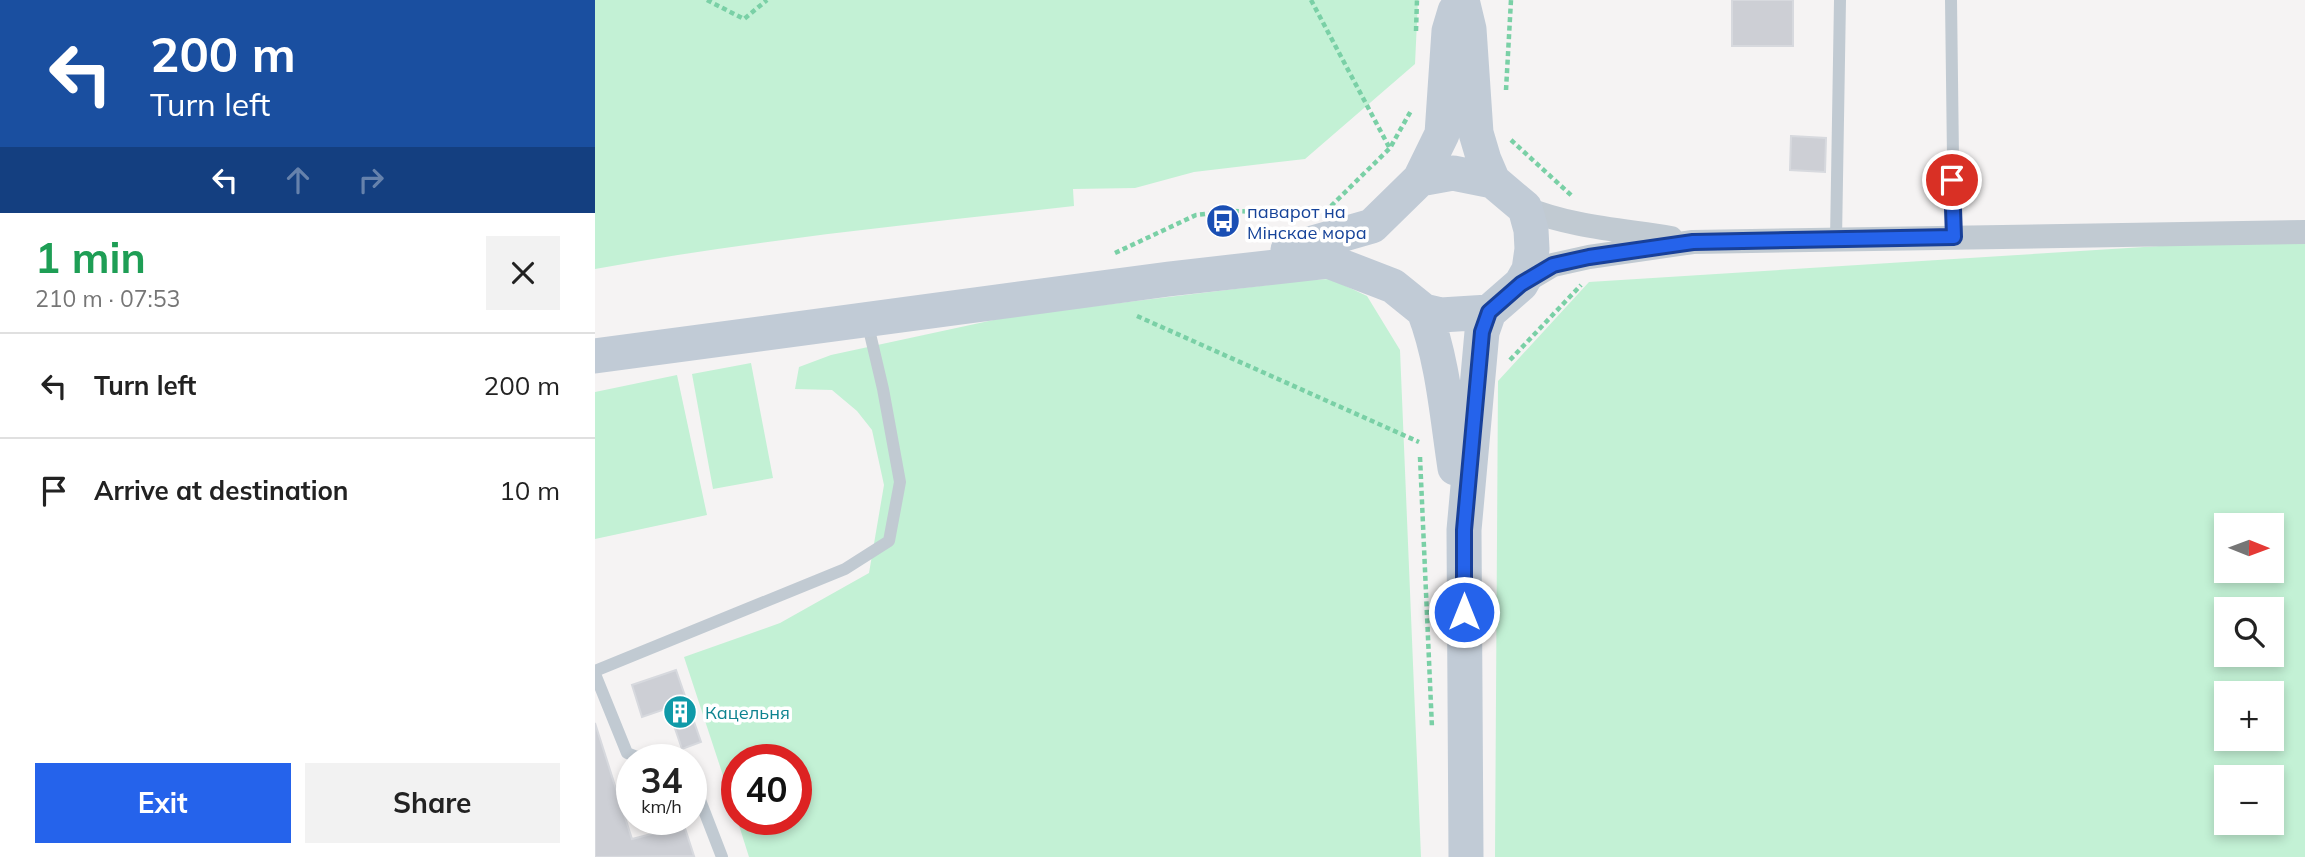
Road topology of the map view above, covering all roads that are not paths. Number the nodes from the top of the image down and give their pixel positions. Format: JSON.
{"nodes":[{"id":1,"x":1460,"y":0,"type":"edge"},
{"id":2,"x":1840,"y":0,"type":"edge"},
{"id":3,"x":1951,"y":0,"type":"edge"},
{"id":4,"x":1493,"y":181,"type":"junction"},
{"id":5,"x":1408,"y":190,"type":"junction"},
{"id":6,"x":1525,"y":208,"type":"junction"},
{"id":7,"x":2305,"y":232,"type":"edge"},
{"id":8,"x":1954,"y":237,"type":"junction"},
{"id":9,"x":1836,"y":240,"type":"junction"},
{"id":10,"x":1693,"y":242,"type":"junction"},
{"id":11,"x":1169,"y":279,"type":"junction"},
{"id":12,"x":1521,"y":284,"type":"junction"},
{"id":13,"x":1393,"y":286,"type":"junction"},
{"id":14,"x":1424,"y":311,"type":"junction"},
{"id":15,"x":1489,"y":312,"type":"junction"},
{"id":16,"x":867,"y":320,"type":"junction"},
{"id":17,"x":595,"y":356,"type":"edge"},
{"id":18,"x":1464,"y":530,"type":"junction"},
{"id":19,"x":595,"y":673,"type":"edge"},
{"id":20,"x":623,"y":744,"type":"edge"},
{"id":21,"x":707,"y":818,"type":"edge"},
{"id":22,"x":722,"y":857,"type":"edge"},
{"id":23,"x":1466,"y":857,"type":"edge"}],
"edges":[{"from":1,"to":4,"type":"street"},
{"from":1,"to":5,"type":"street"},
{"from":2,"to":9,"type":"lane"},
{"from":3,"to":8,"type":"lane"},
{"from":4,"to":5,"type":"street"},
{"from":4,"to":6,"type":"street"},
{"from":5,"to":11,"type":"street"},
{"from":5,"to":13,"type":"street"},
{"from":6,"to":10,"type":"street"},
{"from":6,"to":12,"type":"street"},
{"from":7,"to":8,"type":"street"},
{"from":8,"to":9,"type":"street"},
{"from":9,"to":10,"type":"street"},
{"from":10,"to":12,"type":"street"},
{"from":11,"to":13,"type":"street"},
{"from":11,"to":16,"type":"street"},
{"from":12,"to":15,"type":"street"},
{"from":13,"to":14,"type":"street"},
{"from":14,"to":15,"type":"street"},
{"from":14,"to":18,"type":"street"},
{"from":15,"to":18,"type":"street"},
{"from":16,"to":17,"type":"street"},
{"from":16,"to":19,"type":"lane"},
{"from":18,"to":23,"type":"street"},
{"from":19,"to":20,"type":"lane"},
{"from":21,"to":22,"type":"lane"}]}
